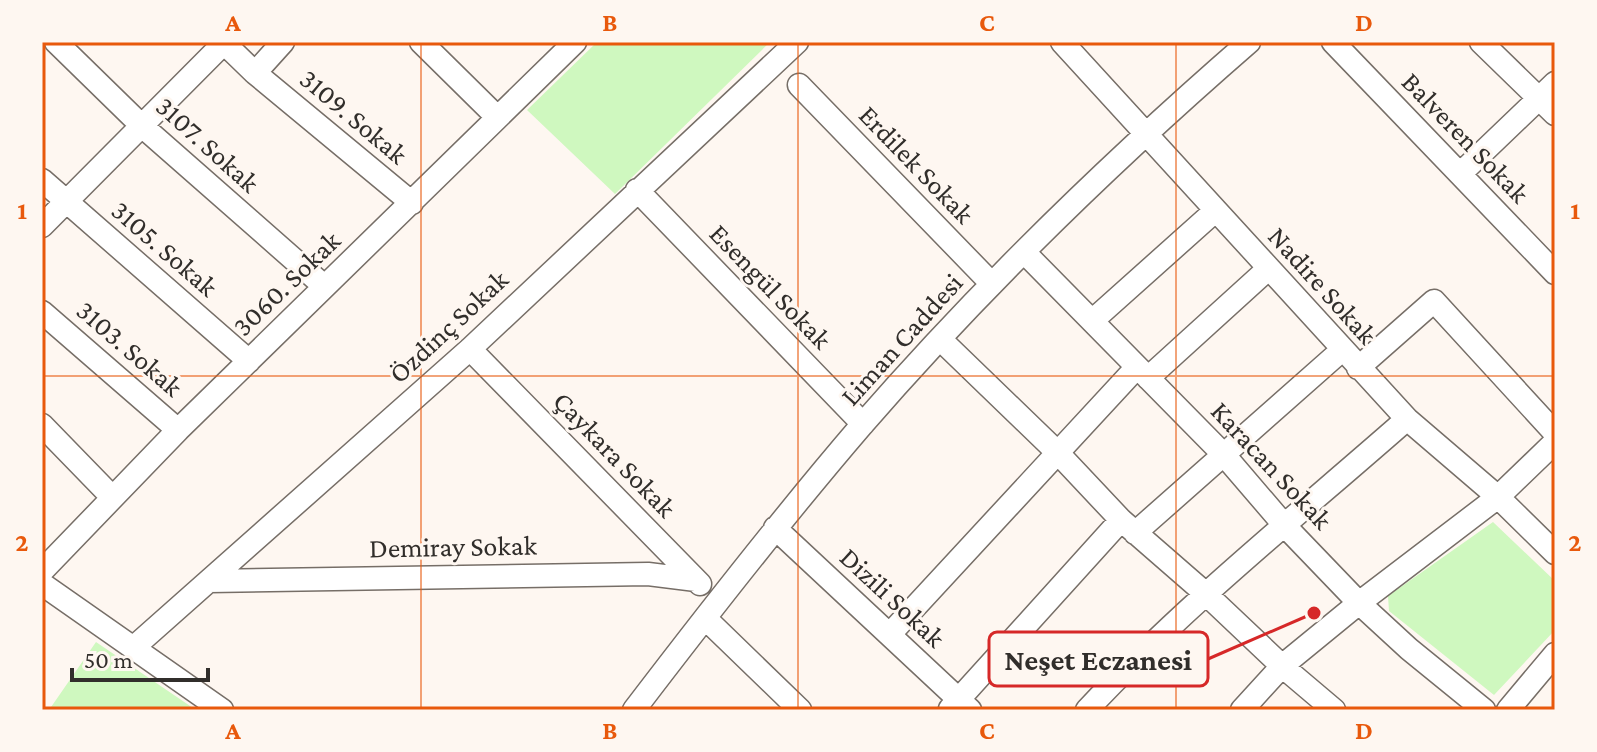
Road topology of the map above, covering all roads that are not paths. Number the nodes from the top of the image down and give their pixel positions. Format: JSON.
{"nodes":[{"id":1,"x":56,"y":42,"type":"edge"},
{"id":2,"x":224,"y":42,"type":"edge"},
{"id":3,"x":283,"y":42,"type":"edge"},
{"id":4,"x":421,"y":42,"type":"edge"},
{"id":5,"x":574,"y":42,"type":"edge"},
{"id":6,"x":797,"y":42,"type":"edge"},
{"id":7,"x":1062,"y":42,"type":"edge"},
{"id":8,"x":1249,"y":42,"type":"edge"},
{"id":9,"x":1333,"y":42,"type":"edge"},
{"id":10,"x":1481,"y":42,"type":"edge"},
{"id":11,"x":255,"y":73,"type":"junction"},
{"id":12,"x":799,"y":85,"type":"dead end"},
{"id":13,"x":1547,"y":90,"type":"edge"},
{"id":14,"x":1555,"y":114,"type":"edge"},
{"id":15,"x":497,"y":117,"type":"junction"},
{"id":16,"x":142,"y":126,"type":"junction"},
{"id":17,"x":1146,"y":136,"type":"junction"},
{"id":18,"x":1460,"y":174,"type":"junction"},
{"id":19,"x":42,"y":180,"type":"edge"},
{"id":20,"x":637,"y":190,"type":"junction"},
{"id":21,"x":65,"y":202,"type":"junction"},
{"id":22,"x":412,"y":203,"type":"junction"},
{"id":23,"x":1215,"y":211,"type":"junction"},
{"id":24,"x":42,"y":226,"type":"edge"},
{"id":25,"x":1024,"y":252,"type":"junction"},
{"id":26,"x":1268,"y":269,"type":"junction"},
{"id":27,"x":1555,"y":273,"type":"edge"},
{"id":28,"x":992,"y":284,"type":"junction"},
{"id":29,"x":324,"y":286,"type":"junction"},
{"id":30,"x":42,"y":312,"type":"edge"},
{"id":31,"x":1092,"y":321,"type":"junction"},
{"id":32,"x":940,"y":339,"type":"junction"},
{"id":33,"x":470,"y":349,"type":"junction"},
{"id":34,"x":1342,"y":350,"type":"junction"},
{"id":35,"x":249,"y":361,"type":"junction"},
{"id":36,"x":1358,"y":368,"type":"junction"},
{"id":37,"x":1143,"y":372,"type":"junction"},
{"id":38,"x":1407,"y":419,"type":"junction"},
{"id":39,"x":863,"y":424,"type":"junction"},
{"id":40,"x":42,"y":425,"type":"edge"},
{"id":41,"x":178,"y":430,"type":"junction"},
{"id":42,"x":1555,"y":433,"type":"edge"},
{"id":43,"x":1555,"y":442,"type":"edge"},
{"id":44,"x":1057,"y":452,"type":"junction"},
{"id":45,"x":1225,"y":456,"type":"junction"},
{"id":46,"x":112,"y":497,"type":"junction"},
{"id":47,"x":1498,"y":497,"type":"junction"},
{"id":48,"x":1285,"y":526,"type":"junction"},
{"id":49,"x":1128,"y":527,"type":"junction"},
{"id":50,"x":775,"y":528,"type":"junction"},
{"id":51,"x":1555,"y":553,"type":"edge"},
{"id":52,"x":43,"y":570,"type":"edge"},
{"id":53,"x":696,"y":580,"type":"junction"},
{"id":54,"x":209,"y":581,"type":"junction"},
{"id":55,"x":1206,"y":594,"type":"junction"},
{"id":56,"x":1359,"y":603,"type":"junction"},
{"id":57,"x":711,"y":610,"type":"junction"},
{"id":58,"x":890,"y":634,"type":"junction"},
{"id":59,"x":133,"y":648,"type":"junction"},
{"id":60,"x":1555,"y":654,"type":"edge"},
{"id":61,"x":1282,"y":666,"type":"junction"},
{"id":62,"x":960,"y":707,"type":"edge"},
{"id":63,"x":222,"y":710,"type":"edge"},
{"id":64,"x":634,"y":710,"type":"edge"},
{"id":65,"x":800,"y":710,"type":"edge"},
{"id":66,"x":1087,"y":710,"type":"edge"},
{"id":67,"x":1242,"y":710,"type":"edge"},
{"id":68,"x":1334,"y":710,"type":"edge"},
{"id":69,"x":1484,"y":710,"type":"edge"},
{"id":70,"x":1508,"y":710,"type":"edge"}],
"edges":[{"from":1,"to":16,"type":"street","name":"3107. Sokak"},
{"from":2,"to":11,"type":"street","name":"3109. Sokak"},
{"from":2,"to":16,"type":"street"},
{"from":3,"to":11,"type":"street"},
{"from":4,"to":15,"type":"street"},
{"from":5,"to":15,"type":"street","name":"3060. Sokak"},
{"from":6,"to":20,"type":"street","name":"Özdinç Sokak"},
{"from":7,"to":17,"type":"street","name":"Nadire Sokak"},
{"from":8,"to":17,"type":"street","name":"Liman Caddesi"},
{"from":9,"to":18,"type":"street","name":"Balveren Sokak"},
{"from":10,"to":13,"type":"street"},
{"from":11,"to":22,"type":"street","name":"3109. Sokak"},
{"from":12,"to":28,"type":"street","name":"Erdilek Sokak"},
{"from":13,"to":14,"type":"street"},
{"from":13,"to":18,"type":"street"},
{"from":15,"to":22,"type":"street","name":"3060. Sokak"},
{"from":16,"to":21,"type":"street"},
{"from":16,"to":29,"type":"street","name":"3107. Sokak"},
{"from":17,"to":23,"type":"street","name":"Nadire Sokak"},
{"from":17,"to":25,"type":"street","name":"Liman Caddesi"},
{"from":18,"to":27,"type":"street","name":"Balveren Sokak"},
{"from":19,"to":21,"type":"street","name":"3105. Sokak"},
{"from":20,"to":33,"type":"street","name":"Özdinç Sokak"},
{"from":20,"to":39,"type":"street","name":"Esengül Sokak"},
{"from":21,"to":24,"type":"street"},
{"from":21,"to":35,"type":"street","name":"3105. Sokak"},
{"from":22,"to":29,"type":"street","name":"3060. Sokak"},
{"from":23,"to":26,"type":"street","name":"Nadire Sokak"},
{"from":23,"to":31,"type":"street"},
{"from":25,"to":28,"type":"street","name":"Liman Caddesi"},
{"from":25,"to":31,"type":"street","name":"Karacan Sokak"},
{"from":26,"to":34,"type":"street","name":"Nadire Sokak"},
{"from":26,"to":37,"type":"street"},
{"from":28,"to":32,"type":"street","name":"Liman Caddesi"},
{"from":29,"to":35,"type":"street","name":"3060. Sokak"},
{"from":30,"to":41,"type":"street","name":"3103. Sokak"},
{"from":31,"to":37,"type":"street","name":"Karacan Sokak"},
{"from":32,"to":39,"type":"street","name":"Liman Caddesi"},
{"from":32,"to":44,"type":"street"},
{"from":33,"to":53,"type":"street","name":"Çaykara Sokak"},
{"from":33,"to":54,"type":"street","name":"Özdinç Sokak"},
{"from":34,"to":36,"type":"street","name":"Nadire Sokak"},
{"from":34,"to":45,"type":"street"},
{"from":35,"to":41,"type":"street","name":"3060. Sokak"},
{"from":36,"to":38,"type":"street","name":"Nadire Sokak"},
{"from":36,"to":42,"type":"street"},
{"from":37,"to":44,"type":"street"},
{"from":37,"to":45,"type":"street","name":"Karacan Sokak"},
{"from":38,"to":47,"type":"street","name":"Nadire Sokak"},
{"from":38,"to":48,"type":"street"},
{"from":39,"to":50,"type":"street","name":"Liman Caddesi"},
{"from":40,"to":46,"type":"street"},
{"from":41,"to":46,"type":"street","name":"3060. Sokak"},
{"from":43,"to":47,"type":"street"},
{"from":44,"to":49,"type":"street"},
{"from":44,"to":58,"type":"street"},
{"from":45,"to":48,"type":"street","name":"Karacan Sokak"},
{"from":45,"to":49,"type":"street"},
{"from":46,"to":52,"type":"street","name":"3060. Sokak"},
{"from":47,"to":51,"type":"street","name":"Nadire Sokak"},
{"from":47,"to":56,"type":"street"},
{"from":48,"to":55,"type":"street"},
{"from":48,"to":56,"type":"street","name":"Karacan Sokak"},
{"from":49,"to":55,"type":"street"},
{"from":49,"to":62,"type":"street"},
{"from":50,"to":57,"type":"street","name":"Liman Caddesi"},
{"from":50,"to":58,"type":"street","name":"Dizili Sokak"},
{"from":52,"to":59,"type":"street"},
{"from":53,"to":54,"type":"street","name":"Demiray Sokak"},
{"from":53,"to":57,"type":"street","name":"Çaykara Sokak"},
{"from":54,"to":59,"type":"street","name":"Özdinç Sokak"},
{"from":55,"to":61,"type":"street"},
{"from":55,"to":66,"type":"street"},
{"from":56,"to":61,"type":"street"},
{"from":56,"to":69,"type":"street","name":"Karacan Sokak"},
{"from":57,"to":64,"type":"street","name":"Liman Caddesi"},
{"from":57,"to":65,"type":"street","name":"Çaykara Sokak"},
{"from":58,"to":62,"type":"street","name":"Dizili Sokak"},
{"from":59,"to":63,"type":"street"},
{"from":60,"to":70,"type":"street"},
{"from":61,"to":67,"type":"street"},
{"from":61,"to":68,"type":"street"}]}
